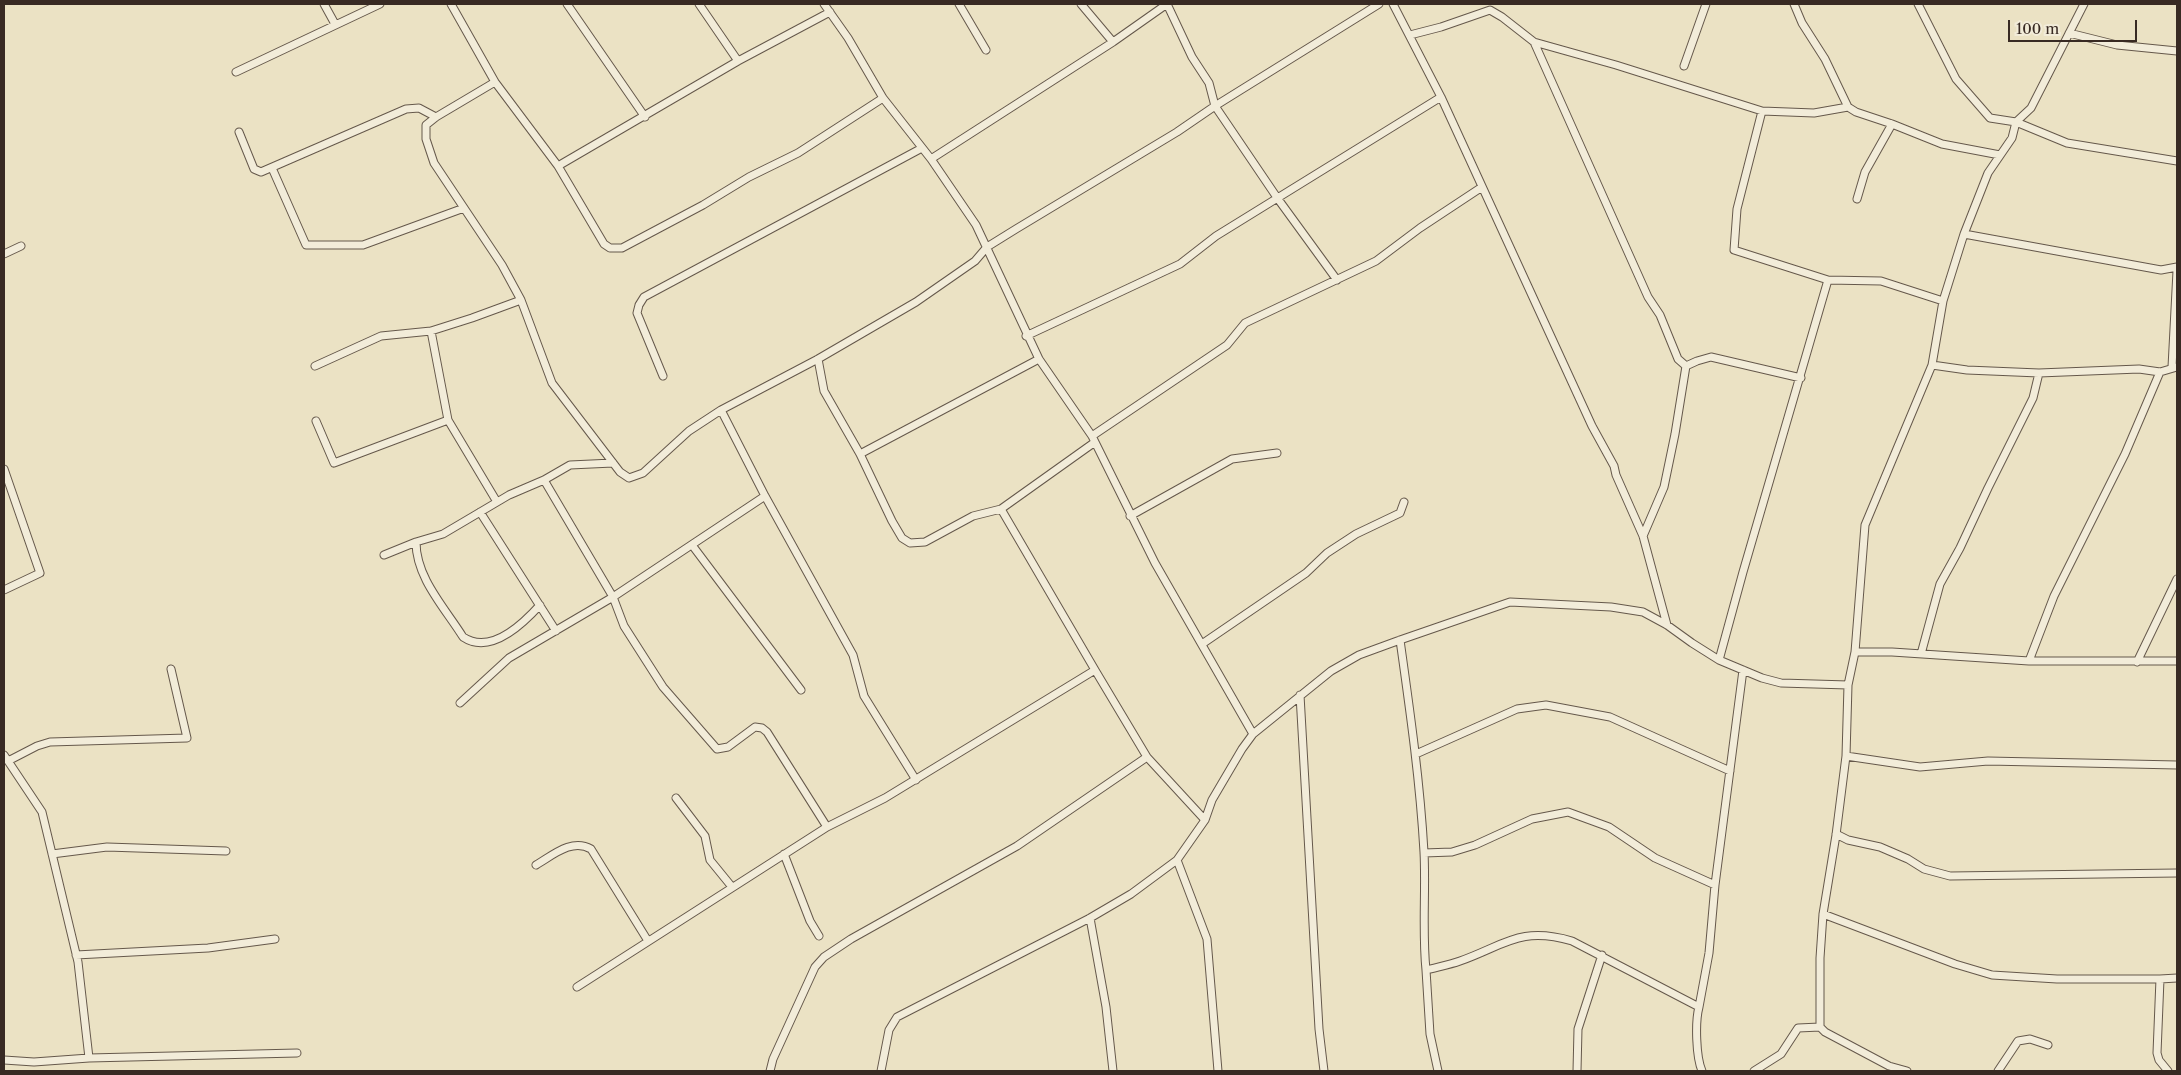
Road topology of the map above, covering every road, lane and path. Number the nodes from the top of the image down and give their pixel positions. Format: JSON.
{"nodes":[{"id":1,"x":324,"y":4,"type":"edge"},
{"id":2,"x":380,"y":4,"type":"edge"},
{"id":3,"x":451,"y":4,"type":"edge"},
{"id":4,"x":567,"y":4,"type":"edge"},
{"id":5,"x":699,"y":4,"type":"edge"},
{"id":6,"x":824,"y":4,"type":"edge"},
{"id":7,"x":959,"y":4,"type":"edge"},
{"id":8,"x":1081,"y":4,"type":"edge"},
{"id":9,"x":1167,"y":4,"type":"edge"},
{"id":10,"x":1379,"y":4,"type":"edge"},
{"id":11,"x":1393,"y":4,"type":"edge"},
{"id":12,"x":1706,"y":4,"type":"edge"},
{"id":13,"x":1794,"y":4,"type":"edge"},
{"id":14,"x":1918,"y":4,"type":"edge"},
{"id":15,"x":2084,"y":4,"type":"edge"},
{"id":16,"x":830,"y":12,"type":"junction"},
{"id":17,"x":335,"y":24,"type":"junction"},
{"id":18,"x":2069,"y":33,"type":"junction"},
{"id":19,"x":1410,"y":35,"type":"junction"},
{"id":20,"x":1113,"y":42,"type":"junction"},
{"id":21,"x":1534,"y":42,"type":"junction"},
{"id":22,"x":986,"y":50,"type":"dead end"},
{"id":23,"x":2177,"y":51,"type":"edge"},
{"id":24,"x":738,"y":61,"type":"junction"},
{"id":25,"x":1684,"y":66,"type":"dead end"},
{"id":26,"x":236,"y":72,"type":"dead end"},
{"id":27,"x":495,"y":82,"type":"junction"},
{"id":28,"x":1440,"y":97,"type":"junction"},
{"id":29,"x":883,"y":98,"type":"junction"},
{"id":30,"x":1215,"y":106,"type":"junction"},
{"id":31,"x":1848,"y":107,"type":"junction"},
{"id":32,"x":1762,"y":111,"type":"junction"},
{"id":33,"x":436,"y":117,"type":"junction"},
{"id":34,"x":645,"y":117,"type":"junction"},
{"id":35,"x":2016,"y":122,"type":"junction"},
{"id":36,"x":1892,"y":124,"type":"junction"},
{"id":37,"x":239,"y":132,"type":"dead end"},
{"id":38,"x":922,"y":148,"type":"junction"},
{"id":39,"x":2000,"y":155,"type":"junction"},
{"id":40,"x":931,"y":159,"type":"junction"},
{"id":41,"x":2177,"y":161,"type":"edge"},
{"id":42,"x":558,"y":166,"type":"junction"},
{"id":43,"x":272,"y":168,"type":"junction"},
{"id":44,"x":1482,"y":187,"type":"junction"},
{"id":45,"x":1278,"y":199,"type":"junction"},
{"id":46,"x":1857,"y":199,"type":"dead end"},
{"id":47,"x":464,"y":208,"type":"junction"},
{"id":48,"x":1964,"y":234,"type":"junction"},
{"id":49,"x":21,"y":246,"type":"dead end"},
{"id":50,"x":987,"y":247,"type":"junction"},
{"id":51,"x":4,"y":254,"type":"edge"},
{"id":52,"x":2177,"y":269,"type":"edge"},
{"id":53,"x":1337,"y":280,"type":"junction"},
{"id":54,"x":1828,"y":280,"type":"junction"},
{"id":55,"x":521,"y":300,"type":"junction"},
{"id":56,"x":1943,"y":301,"type":"junction"},
{"id":57,"x":431,"y":331,"type":"junction"},
{"id":58,"x":1026,"y":336,"type":"junction"},
{"id":59,"x":818,"y":359,"type":"junction"},
{"id":60,"x":1039,"y":359,"type":"junction"},
{"id":61,"x":1932,"y":365,"type":"junction"},
{"id":62,"x":315,"y":366,"type":"dead end"},
{"id":63,"x":1686,"y":366,"type":"junction"},
{"id":64,"x":2175,"y":367,"type":"edge"},
{"id":65,"x":2160,"y":372,"type":"junction"},
{"id":66,"x":2039,"y":373,"type":"junction"},
{"id":67,"x":663,"y":376,"type":"dead end"},
{"id":68,"x":1801,"y":378,"type":"junction"},
{"id":69,"x":722,"y":410,"type":"junction"},
{"id":70,"x":448,"y":420,"type":"junction"},
{"id":71,"x":316,"y":421,"type":"dead end"},
{"id":72,"x":1093,"y":439,"type":"junction"},
{"id":73,"x":1277,"y":453,"type":"dead end"},
{"id":74,"x":860,"y":454,"type":"junction"},
{"id":75,"x":613,"y":463,"type":"junction"},
{"id":76,"x":4,"y":473,"type":"edge"},
{"id":77,"x":544,"y":480,"type":"junction"},
{"id":78,"x":765,"y":496,"type":"junction"},
{"id":79,"x":497,"y":502,"type":"junction"},
{"id":80,"x":1404,"y":502,"type":"dead end"},
{"id":81,"x":1001,"y":509,"type":"junction"},
{"id":82,"x":480,"y":512,"type":"junction"},
{"id":83,"x":1130,"y":516,"type":"junction"},
{"id":84,"x":1643,"y":536,"type":"junction"},
{"id":85,"x":416,"y":542,"type":"junction"},
{"id":86,"x":692,"y":545,"type":"junction"},
{"id":87,"x":384,"y":555,"type":"dead end"},
{"id":88,"x":2177,"y":579,"type":"edge"},
{"id":89,"x":4,"y":590,"type":"edge"},
{"id":90,"x":613,"y":598,"type":"junction"},
{"id":91,"x":540,"y":605,"type":"junction"},
{"id":92,"x":1667,"y":625,"type":"junction"},
{"id":93,"x":556,"y":631,"type":"junction"},
{"id":94,"x":1400,"y":640,"type":"junction"},
{"id":95,"x":1202,"y":644,"type":"junction"},
{"id":96,"x":1855,"y":652,"type":"junction"},
{"id":97,"x":1921,"y":654,"type":"junction"},
{"id":98,"x":1719,"y":660,"type":"junction"},
{"id":99,"x":2029,"y":661,"type":"junction"},
{"id":100,"x":2177,"y":661,"type":"edge"},
{"id":101,"x":2137,"y":662,"type":"junction"},
{"id":102,"x":171,"y":669,"type":"dead end"},
{"id":103,"x":1095,"y":670,"type":"junction"},
{"id":104,"x":1743,"y":670,"type":"junction"},
{"id":105,"x":1848,"y":685,"type":"junction"},
{"id":106,"x":801,"y":690,"type":"dead end"},
{"id":107,"x":1300,"y":694,"type":"junction"},
{"id":108,"x":460,"y":703,"type":"dead end"},
{"id":109,"x":1253,"y":734,"type":"junction"},
{"id":110,"x":1416,"y":754,"type":"junction"},
{"id":111,"x":1846,"y":756,"type":"junction"},
{"id":112,"x":1147,"y":757,"type":"junction"},
{"id":113,"x":6,"y":758,"type":"edge"},
{"id":114,"x":2177,"y":765,"type":"edge"},
{"id":115,"x":1730,"y":771,"type":"junction"},
{"id":116,"x":916,"y":780,"type":"junction"},
{"id":117,"x":676,"y":798,"type":"dead end"},
{"id":118,"x":1205,"y":820,"type":"junction"},
{"id":119,"x":827,"y":827,"type":"junction"},
{"id":120,"x":1836,"y":834,"type":"junction"},
{"id":121,"x":226,"y":851,"type":"dead end"},
{"id":122,"x":1424,"y":852,"type":"junction"},
{"id":123,"x":52,"y":854,"type":"junction"},
{"id":124,"x":784,"y":854,"type":"junction"},
{"id":125,"x":1177,"y":860,"type":"junction"},
{"id":126,"x":536,"y":865,"type":"dead end"},
{"id":127,"x":2177,"y":873,"type":"edge"},
{"id":128,"x":1715,"y":885,"type":"junction"},
{"id":129,"x":732,"y":887,"type":"junction"},
{"id":130,"x":1823,"y":914,"type":"junction"},
{"id":131,"x":1090,"y":918,"type":"junction"},
{"id":132,"x":819,"y":936,"type":"dead end"},
{"id":133,"x":275,"y":939,"type":"dead end"},
{"id":134,"x":648,"y":941,"type":"junction"},
{"id":135,"x":76,"y":955,"type":"junction"},
{"id":136,"x":1602,"y":955,"type":"junction"},
{"id":137,"x":1426,"y":970,"type":"junction"},
{"id":138,"x":2160,"y":978,"type":"junction"},
{"id":139,"x":2177,"y":978,"type":"edge"},
{"id":140,"x":577,"y":987,"type":"dead end"},
{"id":141,"x":1699,"y":1007,"type":"junction"},
{"id":142,"x":1820,"y":1027,"type":"junction"},
{"id":143,"x":2048,"y":1045,"type":"dead end"},
{"id":144,"x":297,"y":1053,"type":"dead end"},
{"id":145,"x":89,"y":1058,"type":"junction"},
{"id":146,"x":4,"y":1060,"type":"edge"},
{"id":147,"x":1890,"y":1069,"type":"edge"},
{"id":148,"x":770,"y":1071,"type":"edge"},
{"id":149,"x":881,"y":1071,"type":"edge"},
{"id":150,"x":1114,"y":1071,"type":"edge"},
{"id":151,"x":1218,"y":1071,"type":"edge"},
{"id":152,"x":1324,"y":1071,"type":"edge"},
{"id":153,"x":1438,"y":1071,"type":"edge"},
{"id":154,"x":1577,"y":1071,"type":"edge"},
{"id":155,"x":1702,"y":1071,"type":"edge"},
{"id":156,"x":1754,"y":1071,"type":"edge"},
{"id":157,"x":1907,"y":1071,"type":"edge"},
{"id":158,"x":1998,"y":1071,"type":"edge"},
{"id":159,"x":2168,"y":1071,"type":"edge"}],
"edges":[{"from":1,"to":17,"type":"street"},
{"from":2,"to":17,"type":"street"},
{"from":3,"to":27,"type":"street"},
{"from":4,"to":34,"type":"street"},
{"from":5,"to":24,"type":"street"},
{"from":6,"to":16,"type":"street"},
{"from":7,"to":22,"type":"street"},
{"from":8,"to":20,"type":"street"},
{"from":9,"to":20,"type":"street"},
{"from":9,"to":30,"type":"street"},
{"from":10,"to":30,"type":"street"},
{"from":11,"to":19,"type":"street"},
{"from":12,"to":25,"type":"street"},
{"from":13,"to":31,"type":"street"},
{"from":14,"to":35,"type":"street"},
{"from":15,"to":18,"type":"street"},
{"from":16,"to":24,"type":"street"},
{"from":16,"to":29,"type":"street"},
{"from":17,"to":26,"type":"street"},
{"from":18,"to":23,"type":"street"},
{"from":18,"to":35,"type":"street"},
{"from":19,"to":21,"type":"street"},
{"from":19,"to":28,"type":"street"},
{"from":20,"to":40,"type":"street"},
{"from":21,"to":32,"type":"street"},
{"from":21,"to":63,"type":"street"},
{"from":24,"to":34,"type":"street"},
{"from":27,"to":33,"type":"street"},
{"from":27,"to":42,"type":"street"},
{"from":28,"to":44,"type":"street"},
{"from":28,"to":45,"type":"street"},
{"from":29,"to":38,"type":"street"},
{"from":29,"to":42,"type":"street"},
{"from":30,"to":45,"type":"street"},
{"from":30,"to":50,"type":"street"},
{"from":31,"to":32,"type":"street"},
{"from":31,"to":36,"type":"street"},
{"from":32,"to":54,"type":"street"},
{"from":33,"to":43,"type":"street"},
{"from":33,"to":47,"type":"street"},
{"from":34,"to":42,"type":"street"},
{"from":35,"to":39,"type":"street"},
{"from":35,"to":41,"type":"street"},
{"from":36,"to":39,"type":"street"},
{"from":36,"to":46,"type":"street"},
{"from":37,"to":43,"type":"street"},
{"from":38,"to":40,"type":"street"},
{"from":38,"to":67,"type":"street"},
{"from":39,"to":48,"type":"street"},
{"from":40,"to":50,"type":"street"},
{"from":43,"to":47,"type":"street"},
{"from":44,"to":53,"type":"street"},
{"from":44,"to":84,"type":"street"},
{"from":45,"to":53,"type":"street"},
{"from":45,"to":58,"type":"street"},
{"from":47,"to":55,"type":"street"},
{"from":48,"to":52,"type":"street"},
{"from":48,"to":56,"type":"street"},
{"from":49,"to":51,"type":"street"},
{"from":50,"to":58,"type":"street"},
{"from":50,"to":59,"type":"street"},
{"from":52,"to":64,"type":"street"},
{"from":53,"to":72,"type":"street"},
{"from":54,"to":56,"type":"street"},
{"from":54,"to":68,"type":"street"},
{"from":55,"to":57,"type":"street"},
{"from":55,"to":75,"type":"street"},
{"from":56,"to":61,"type":"street"},
{"from":57,"to":62,"type":"street"},
{"from":57,"to":70,"type":"street"},
{"from":58,"to":60,"type":"street"},
{"from":59,"to":69,"type":"street"},
{"from":59,"to":74,"type":"street"},
{"from":60,"to":72,"type":"street"},
{"from":60,"to":74,"type":"street"},
{"from":61,"to":66,"type":"street"},
{"from":61,"to":96,"type":"street"},
{"from":63,"to":68,"type":"street"},
{"from":63,"to":84,"type":"street"},
{"from":64,"to":65,"type":"street"},
{"from":65,"to":66,"type":"street"},
{"from":65,"to":99,"type":"street"},
{"from":66,"to":97,"type":"street"},
{"from":68,"to":98,"type":"street"},
{"from":69,"to":75,"type":"street"},
{"from":69,"to":78,"type":"street"},
{"from":70,"to":71,"type":"street"},
{"from":70,"to":79,"type":"street"},
{"from":72,"to":81,"type":"street"},
{"from":72,"to":83,"type":"street"},
{"from":73,"to":83,"type":"street"},
{"from":74,"to":81,"type":"street"},
{"from":75,"to":77,"type":"street"},
{"from":76,"to":89,"type":"street"},
{"from":77,"to":79,"type":"street"},
{"from":77,"to":90,"type":"street"},
{"from":78,"to":86,"type":"street"},
{"from":78,"to":116,"type":"street"},
{"from":79,"to":82,"type":"street"},
{"from":80,"to":95,"type":"street"},
{"from":81,"to":103,"type":"street"},
{"from":82,"to":85,"type":"street"},
{"from":82,"to":91,"type":"street"},
{"from":83,"to":95,"type":"street"},
{"from":84,"to":92,"type":"street"},
{"from":85,"to":87,"type":"street"},
{"from":85,"to":91,"type":"street"},
{"from":86,"to":90,"type":"street"},
{"from":86,"to":106,"type":"street"},
{"from":88,"to":101,"type":"street"},
{"from":90,"to":93,"type":"street"},
{"from":90,"to":119,"type":"street"},
{"from":91,"to":93,"type":"street"},
{"from":92,"to":94,"type":"street"},
{"from":92,"to":98,"type":"street"},
{"from":93,"to":108,"type":"street"},
{"from":94,"to":107,"type":"street"},
{"from":94,"to":110,"type":"street"},
{"from":95,"to":109,"type":"street"},
{"from":96,"to":97,"type":"street"},
{"from":96,"to":105,"type":"street"},
{"from":97,"to":99,"type":"street"},
{"from":98,"to":104,"type":"street"},
{"from":99,"to":101,"type":"street"},
{"from":100,"to":101,"type":"street"},
{"from":102,"to":113,"type":"street"},
{"from":103,"to":112,"type":"street"},
{"from":103,"to":116,"type":"street"},
{"from":104,"to":105,"type":"street"},
{"from":104,"to":115,"type":"street"},
{"from":105,"to":111,"type":"street"},
{"from":107,"to":109,"type":"street"},
{"from":107,"to":152,"type":"street"},
{"from":109,"to":118,"type":"street"},
{"from":110,"to":115,"type":"street"},
{"from":110,"to":122,"type":"street"},
{"from":111,"to":114,"type":"street"},
{"from":111,"to":120,"type":"street"},
{"from":112,"to":118,"type":"street"},
{"from":112,"to":148,"type":"street"},
{"from":113,"to":123,"type":"street"},
{"from":115,"to":128,"type":"street"},
{"from":116,"to":119,"type":"street"},
{"from":117,"to":129,"type":"street"},
{"from":118,"to":125,"type":"street"},
{"from":119,"to":124,"type":"street"},
{"from":120,"to":127,"type":"street"},
{"from":120,"to":130,"type":"street"},
{"from":121,"to":123,"type":"street"},
{"from":122,"to":128,"type":"street"},
{"from":122,"to":137,"type":"street"},
{"from":123,"to":135,"type":"street"},
{"from":124,"to":129,"type":"street"},
{"from":124,"to":132,"type":"street"},
{"from":125,"to":131,"type":"street"},
{"from":125,"to":151,"type":"street"},
{"from":126,"to":134,"type":"street"},
{"from":128,"to":141,"type":"street"},
{"from":129,"to":134,"type":"street"},
{"from":130,"to":138,"type":"street"},
{"from":130,"to":142,"type":"street"},
{"from":131,"to":149,"type":"street"},
{"from":131,"to":150,"type":"street"},
{"from":133,"to":135,"type":"street"},
{"from":134,"to":140,"type":"street"},
{"from":135,"to":145,"type":"street"},
{"from":136,"to":137,"type":"street"},
{"from":136,"to":141,"type":"street"},
{"from":136,"to":154,"type":"street"},
{"from":137,"to":153,"type":"street"},
{"from":138,"to":139,"type":"street"},
{"from":138,"to":159,"type":"street"},
{"from":141,"to":155,"type":"street"},
{"from":142,"to":147,"type":"street"},
{"from":142,"to":156,"type":"street"},
{"from":143,"to":158,"type":"street"},
{"from":144,"to":145,"type":"street"},
{"from":145,"to":146,"type":"street"},
{"from":147,"to":157,"type":"street"}]}
